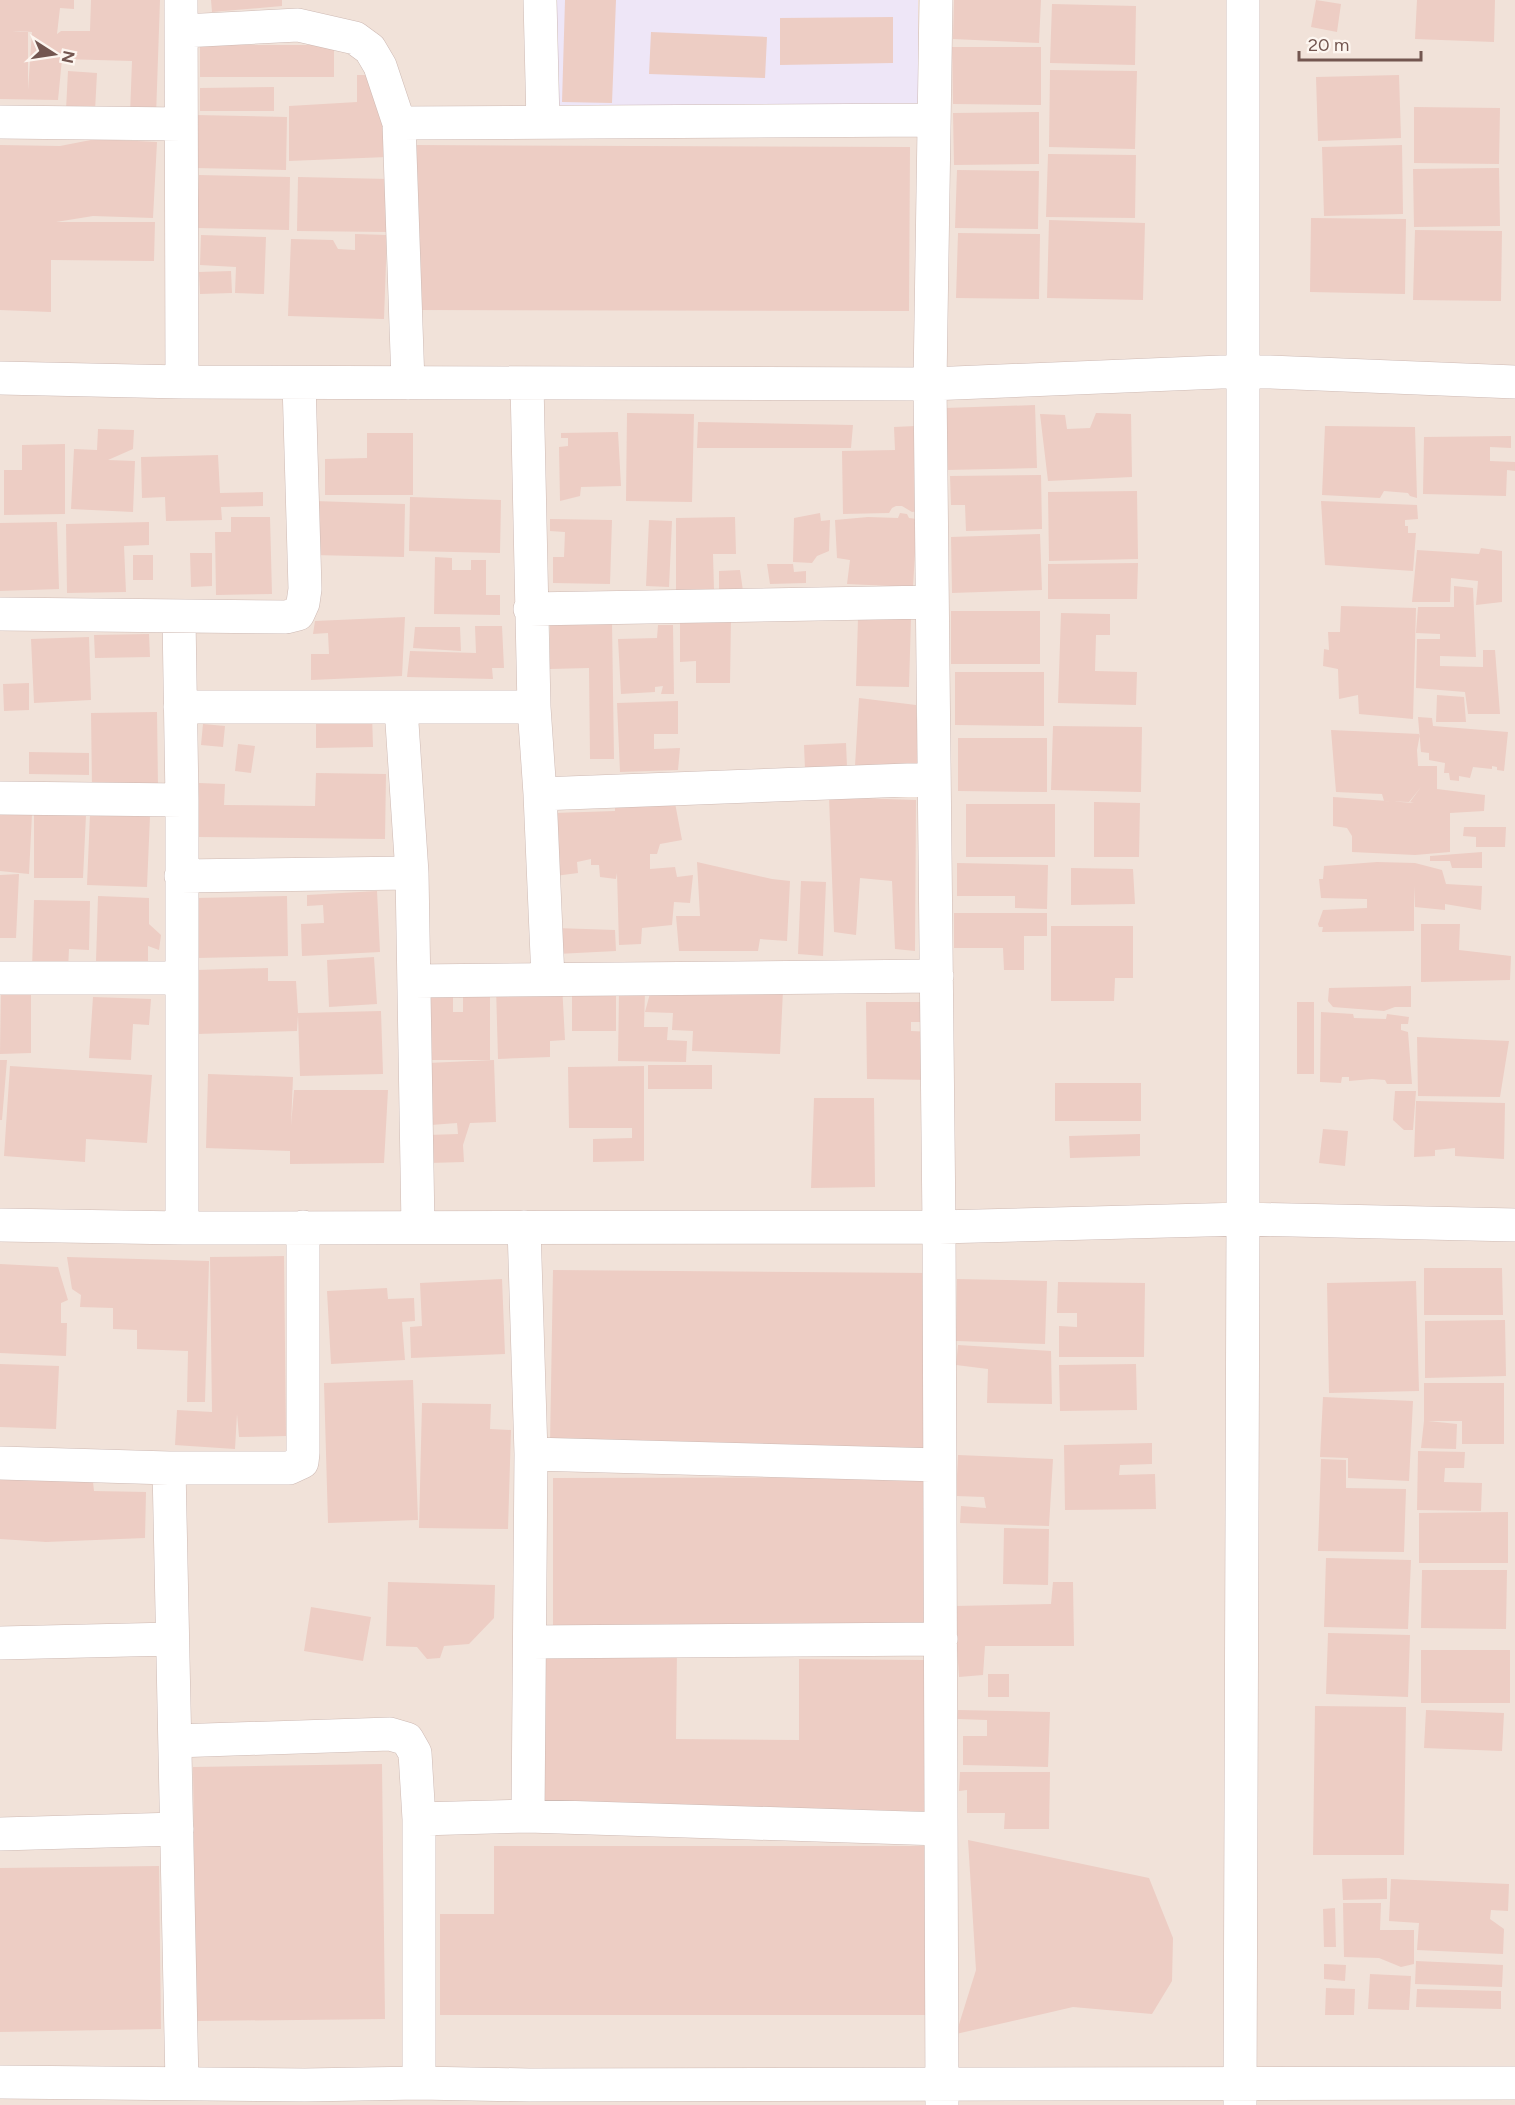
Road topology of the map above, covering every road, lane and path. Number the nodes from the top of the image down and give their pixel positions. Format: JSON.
{"nodes":[{"id":1,"x":540,"y":0,"type":"edge"},
{"id":2,"x":936,"y":0,"type":"edge"},
{"id":3,"x":1243,"y":0,"type":"edge"},
{"id":4,"x":298,"y":12,"type":"edge"},
{"id":5,"x":182,"y":16,"type":"edge"},
{"id":6,"x":934,"y":120,"type":"junction"},
{"id":7,"x":0,"y":122,"type":"edge"},
{"id":8,"x":543,"y":122,"type":"junction"},
{"id":9,"x":399,"y":123,"type":"junction"},
{"id":10,"x":181,"y":124,"type":"junction"},
{"id":11,"x":1245,"y":371,"type":"junction"},
{"id":12,"x":0,"y":378,"type":"edge"},
{"id":13,"x":182,"y":382,"type":"junction"},
{"id":14,"x":1515,"y":382,"type":"edge"},
{"id":15,"x":299,"y":383,"type":"junction"},
{"id":16,"x":408,"y":383,"type":"junction"},
{"id":17,"x":527,"y":383,"type":"junction"},
{"id":18,"x":930,"y":384,"type":"junction"},
{"id":19,"x":932,"y":602,"type":"junction"},
{"id":20,"x":530,"y":609,"type":"junction"},
{"id":21,"x":0,"y":615,"type":"edge"},
{"id":22,"x":179,"y":618,"type":"junction"},
{"id":23,"x":534,"y":707,"type":"junction"},
{"id":24,"x":180,"y":708,"type":"junction"},
{"id":25,"x":401,"y":708,"type":"junction"},
{"id":26,"x":934,"y":779,"type":"junction"},
{"id":27,"x":540,"y":795,"type":"junction"},
{"id":28,"x":0,"y":798,"type":"edge"},
{"id":29,"x":182,"y":800,"type":"junction"},
{"id":30,"x":412,"y":873,"type":"junction"},
{"id":31,"x":182,"y":876,"type":"junction"},
{"id":32,"x":937,"y":976,"type":"junction"},
{"id":33,"x":0,"y":978,"type":"edge"},
{"id":34,"x":182,"y":978,"type":"junction"},
{"id":35,"x":548,"y":980,"type":"junction"},
{"id":36,"x":414,"y":981,"type":"junction"},
{"id":37,"x":1244,"y":1219,"type":"junction"},
{"id":38,"x":0,"y":1225,"type":"edge"},
{"id":39,"x":1515,"y":1225,"type":"edge"},
{"id":40,"x":303,"y":1227,"type":"junction"},
{"id":41,"x":418,"y":1227,"type":"junction"},
{"id":42,"x":524,"y":1227,"type":"junction"},
{"id":43,"x":939,"y":1227,"type":"junction"},
{"id":44,"x":182,"y":1228,"type":"junction"},
{"id":45,"x":531,"y":1454,"type":"junction"},
{"id":46,"x":0,"y":1463,"type":"edge"},
{"id":47,"x":939,"y":1465,"type":"junction"},
{"id":48,"x":169,"y":1468,"type":"junction"},
{"id":49,"x":172,"y":1639,"type":"junction"},
{"id":50,"x":941,"y":1639,"type":"junction"},
{"id":51,"x":531,"y":1641,"type":"junction"},
{"id":52,"x":0,"y":1643,"type":"edge"},
{"id":53,"x":175,"y":1741,"type":"junction"},
{"id":54,"x":528,"y":1816,"type":"junction"},
{"id":55,"x":418,"y":1819,"type":"junction"},
{"id":56,"x":177,"y":1829,"type":"junction"},
{"id":57,"x":941,"y":1829,"type":"junction"},
{"id":58,"x":0,"y":1834,"type":"edge"},
{"id":59,"x":0,"y":2082,"type":"edge"},
{"id":60,"x":419,"y":2083,"type":"junction"},
{"id":61,"x":1515,"y":2083,"type":"edge"},
{"id":62,"x":182,"y":2084,"type":"junction"},
{"id":63,"x":1240,"y":2094,"type":"edge"},
{"id":64,"x":304,"y":2095,"type":"edge"},
{"id":65,"x":530,"y":2095,"type":"edge"},
{"id":66,"x":942,"y":2095,"type":"edge"}],
"edges":[{"from":1,"to":8,"type":"street"},
{"from":2,"to":6,"type":"street"},
{"from":3,"to":11,"type":"street"},
{"from":4,"to":5,"type":"street"},
{"from":4,"to":9,"type":"street"},
{"from":5,"to":10,"type":"street"},
{"from":6,"to":8,"type":"street"},
{"from":6,"to":18,"type":"street"},
{"from":7,"to":10,"type":"street"},
{"from":8,"to":9,"type":"street"},
{"from":9,"to":16,"type":"street"},
{"from":10,"to":13,"type":"street"},
{"from":11,"to":14,"type":"street"},
{"from":11,"to":18,"type":"street"},
{"from":11,"to":37,"type":"street"},
{"from":12,"to":13,"type":"street"},
{"from":13,"to":15,"type":"street"},
{"from":15,"to":16,"type":"street"},
{"from":15,"to":22,"type":"street"},
{"from":16,"to":17,"type":"street"},
{"from":17,"to":18,"type":"street"},
{"from":17,"to":20,"type":"street"},
{"from":18,"to":19,"type":"street"},
{"from":19,"to":20,"type":"street"},
{"from":19,"to":26,"type":"street"},
{"from":20,"to":23,"type":"street"},
{"from":21,"to":22,"type":"street"},
{"from":22,"to":24,"type":"street"},
{"from":23,"to":25,"type":"street"},
{"from":23,"to":27,"type":"street"},
{"from":24,"to":25,"type":"street"},
{"from":24,"to":29,"type":"street"},
{"from":25,"to":30,"type":"street"},
{"from":26,"to":27,"type":"street"},
{"from":26,"to":32,"type":"street"},
{"from":27,"to":35,"type":"street"},
{"from":28,"to":29,"type":"street"},
{"from":29,"to":31,"type":"street"},
{"from":30,"to":31,"type":"street"},
{"from":30,"to":36,"type":"street"},
{"from":31,"to":34,"type":"street"},
{"from":32,"to":35,"type":"street"},
{"from":32,"to":43,"type":"street"},
{"from":33,"to":34,"type":"street"},
{"from":34,"to":44,"type":"street"},
{"from":35,"to":36,"type":"street"},
{"from":36,"to":41,"type":"street"},
{"from":37,"to":39,"type":"street"},
{"from":37,"to":43,"type":"street"},
{"from":37,"to":63,"type":"street"},
{"from":38,"to":44,"type":"street"},
{"from":40,"to":41,"type":"street"},
{"from":40,"to":44,"type":"street"},
{"from":40,"to":48,"type":"street"},
{"from":41,"to":42,"type":"street"},
{"from":42,"to":43,"type":"street"},
{"from":42,"to":45,"type":"street"},
{"from":43,"to":47,"type":"street"},
{"from":45,"to":47,"type":"street"},
{"from":45,"to":51,"type":"street"},
{"from":46,"to":48,"type":"street"},
{"from":47,"to":50,"type":"street"},
{"from":48,"to":49,"type":"street"},
{"from":49,"to":52,"type":"street"},
{"from":49,"to":53,"type":"street"},
{"from":50,"to":51,"type":"street"},
{"from":50,"to":57,"type":"street"},
{"from":51,"to":54,"type":"street"},
{"from":53,"to":55,"type":"street"},
{"from":53,"to":56,"type":"street"},
{"from":54,"to":55,"type":"street"},
{"from":54,"to":57,"type":"street"},
{"from":55,"to":60,"type":"street"},
{"from":56,"to":58,"type":"street"},
{"from":56,"to":62,"type":"street"},
{"from":57,"to":66,"type":"street"},
{"from":59,"to":62,"type":"street"},
{"from":60,"to":64,"type":"street"},
{"from":60,"to":65,"type":"street"},
{"from":61,"to":63,"type":"street"},
{"from":62,"to":64,"type":"street"},
{"from":63,"to":66,"type":"street"},
{"from":65,"to":66,"type":"street"}]}
